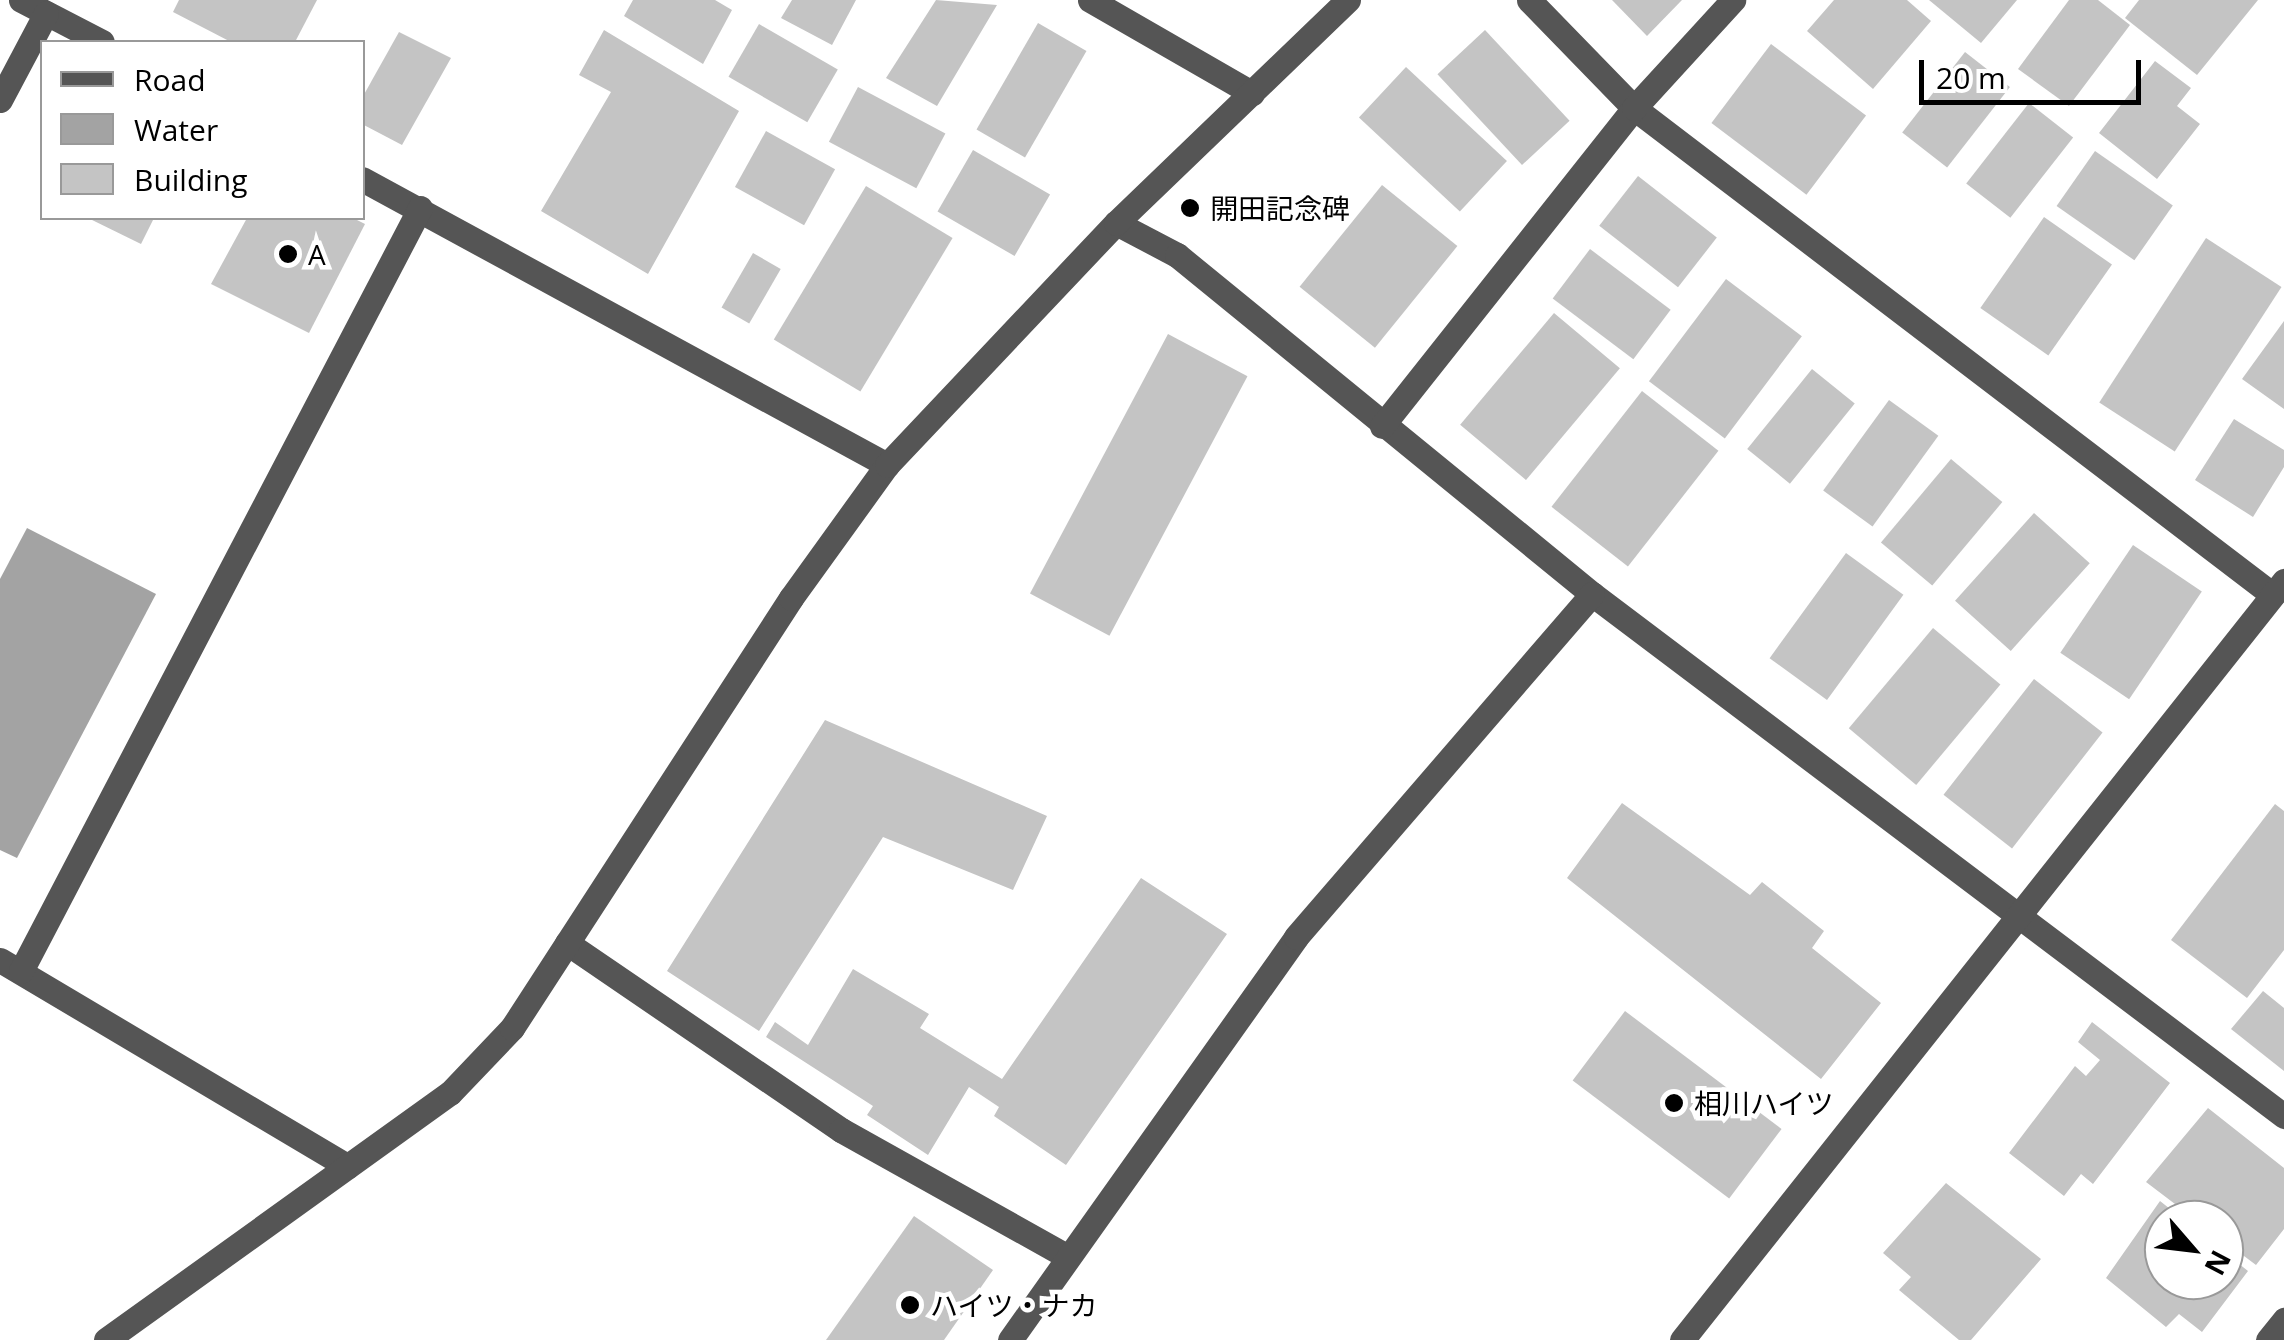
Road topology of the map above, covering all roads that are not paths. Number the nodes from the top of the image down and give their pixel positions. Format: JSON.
{"nodes":[{"id":1,"x":22,"y":0,"type":"edge"},
{"id":2,"x":1090,"y":0,"type":"edge"},
{"id":3,"x":1348,"y":0,"type":"edge"},
{"id":4,"x":1529,"y":0,"type":"edge"},
{"id":5,"x":1733,"y":0,"type":"edge"},
{"id":6,"x":46,"y":13,"type":"junction"},
{"id":7,"x":98,"y":40,"type":"edge"},
{"id":8,"x":1252,"y":93,"type":"junction"},
{"id":9,"x":0,"y":100,"type":"edge"},
{"id":10,"x":1634,"y":108,"type":"junction"},
{"id":11,"x":365,"y":180,"type":"edge"},
{"id":12,"x":420,"y":208,"type":"junction"},
{"id":13,"x":1116,"y":223,"type":"junction"},
{"id":14,"x":1382,"y":426,"type":"junction"},
{"id":15,"x":887,"y":465,"type":"junction"},
{"id":16,"x":2278,"y":588,"type":"edge"},
{"id":17,"x":1592,"y":594,"type":"junction"},
{"id":18,"x":2018,"y":916,"type":"junction"},
{"id":19,"x":567,"y":943,"type":"junction"},
{"id":20,"x":10,"y":966,"type":"edge"},
{"id":21,"x":2284,"y":1116,"type":"edge"},
{"id":22,"x":348,"y":1166,"type":"junction"},
{"id":23,"x":1068,"y":1258,"type":"junction"},
{"id":24,"x":2284,"y":1320,"type":"edge"},
{"id":25,"x":106,"y":1340,"type":"edge"},
{"id":26,"x":1010,"y":1340,"type":"edge"},
{"id":27,"x":1682,"y":1340,"type":"edge"},
{"id":28,"x":2268,"y":1340,"type":"edge"}],
"edges":[{"from":1,"to":6,"type":"street"},
{"from":2,"to":8,"type":"street"},
{"from":3,"to":8,"type":"street"},
{"from":4,"to":10,"type":"street"},
{"from":5,"to":10,"type":"street"},
{"from":6,"to":7,"type":"street"},
{"from":6,"to":9,"type":"street"},
{"from":8,"to":13,"type":"street"},
{"from":10,"to":14,"type":"street"},
{"from":10,"to":16,"type":"street"},
{"from":11,"to":12,"type":"street"},
{"from":12,"to":15,"type":"street"},
{"from":12,"to":20,"type":"street"},
{"from":13,"to":14,"type":"street"},
{"from":13,"to":15,"type":"street"},
{"from":14,"to":17,"type":"street"},
{"from":15,"to":19,"type":"street"},
{"from":16,"to":18,"type":"street"},
{"from":17,"to":18,"type":"street"},
{"from":17,"to":23,"type":"street"},
{"from":18,"to":21,"type":"street"},
{"from":18,"to":27,"type":"street"},
{"from":19,"to":22,"type":"street"},
{"from":19,"to":23,"type":"street"},
{"from":20,"to":22,"type":"street"},
{"from":22,"to":25,"type":"street"},
{"from":23,"to":26,"type":"street"},
{"from":24,"to":28,"type":"street"}]}
